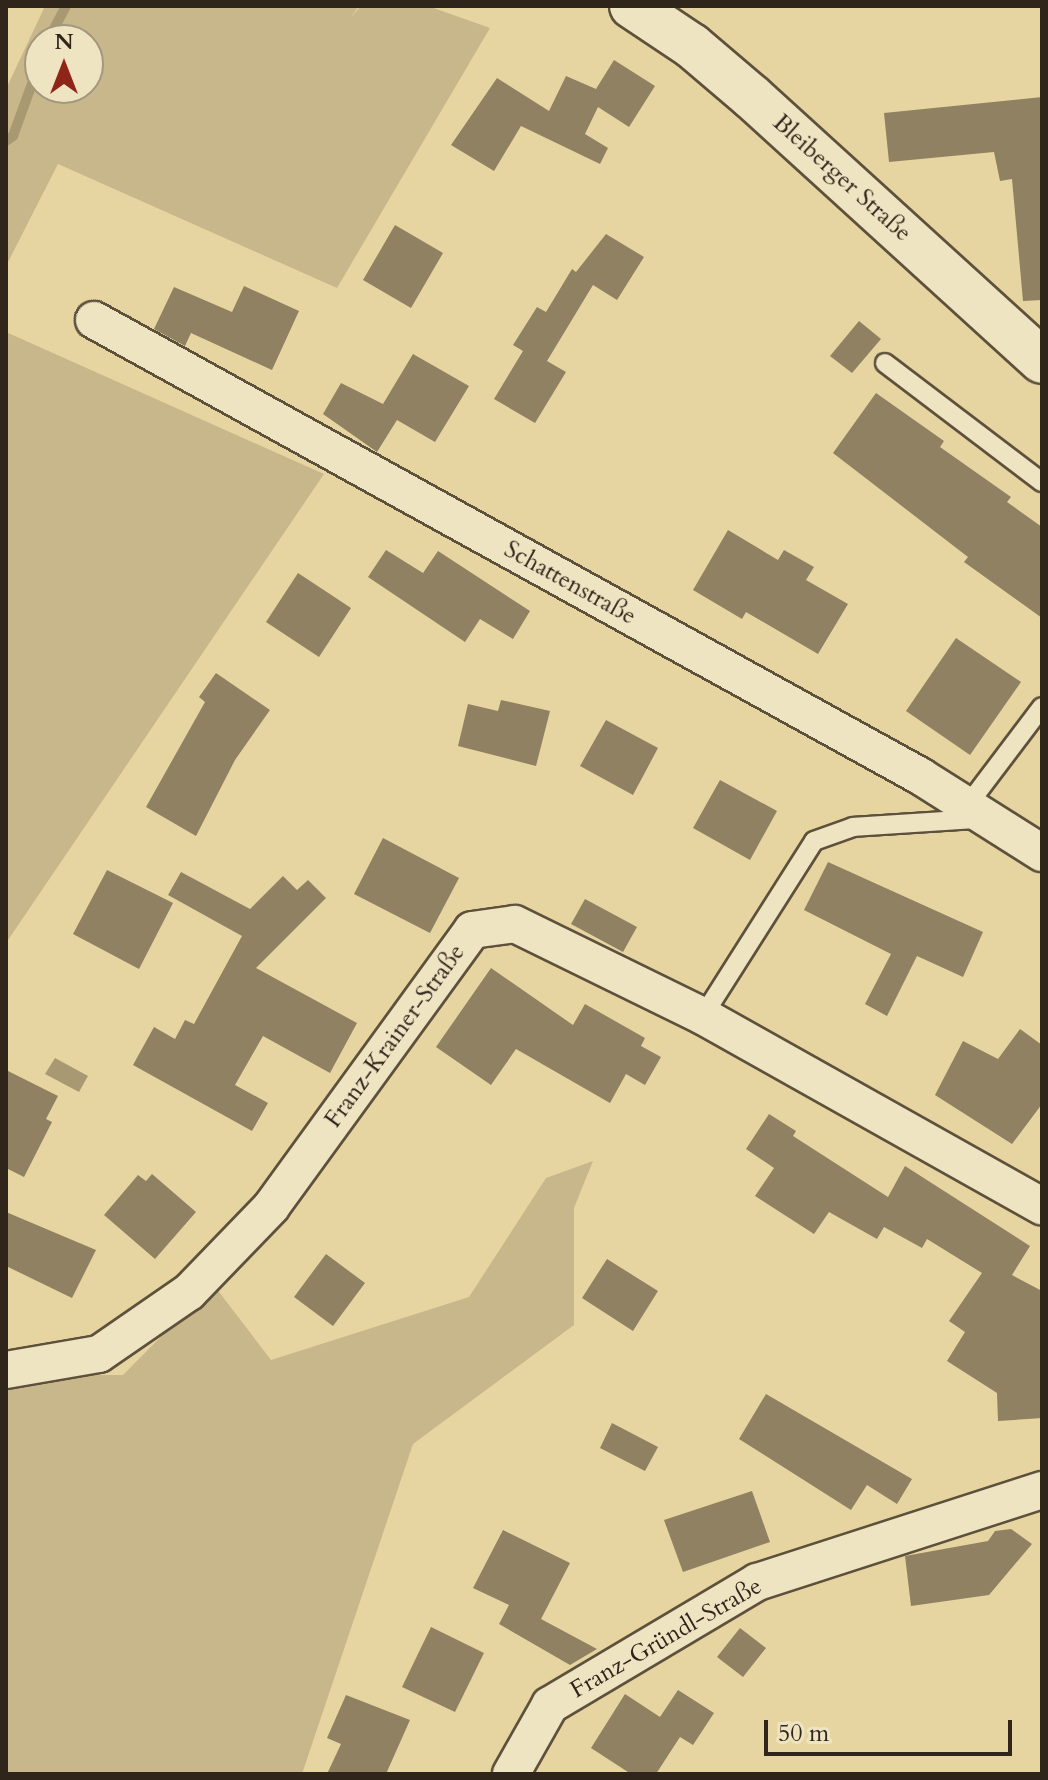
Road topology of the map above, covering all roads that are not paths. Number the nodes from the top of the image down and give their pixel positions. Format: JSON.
{"nodes":[{"id":1,"x":632,"y":6,"type":"edge"},
{"id":2,"x":94,"y":320,"type":"dead end"},
{"id":3,"x":1042,"y":361,"type":"edge"},
{"id":4,"x":885,"y":363,"type":"dead end"},
{"id":5,"x":1042,"y":482,"type":"edge"},
{"id":6,"x":1042,"y":707,"type":"edge"},
{"id":7,"x":976,"y":812,"type":"junction"},
{"id":8,"x":1042,"y":853,"type":"edge"},
{"id":9,"x":703,"y":1016,"type":"junction"},
{"id":10,"x":1042,"y":1206,"type":"edge"},
{"id":11,"x":6,"y":1370,"type":"edge"},
{"id":12,"x":1042,"y":1490,"type":"edge"},
{"id":13,"x":511,"y":1774,"type":"edge"}],
"edges":[{"from":1,"to":3,"type":"main road","name":"Bleiberger Straße"},
{"from":2,"to":7,"type":"street","name":"Schattenstraße"},
{"from":4,"to":5,"type":"lane"},
{"from":6,"to":7,"type":"lane"},
{"from":7,"to":8,"type":"street","name":"Schattenstraße"},
{"from":7,"to":9,"type":"lane"},
{"from":9,"to":10,"type":"street","name":"Franz-Krainer-Straße"},
{"from":9,"to":11,"type":"street","name":"Franz-Krainer-Straße"},
{"from":12,"to":13,"type":"street","name":"Franz-Gründl-Straße"}]}
